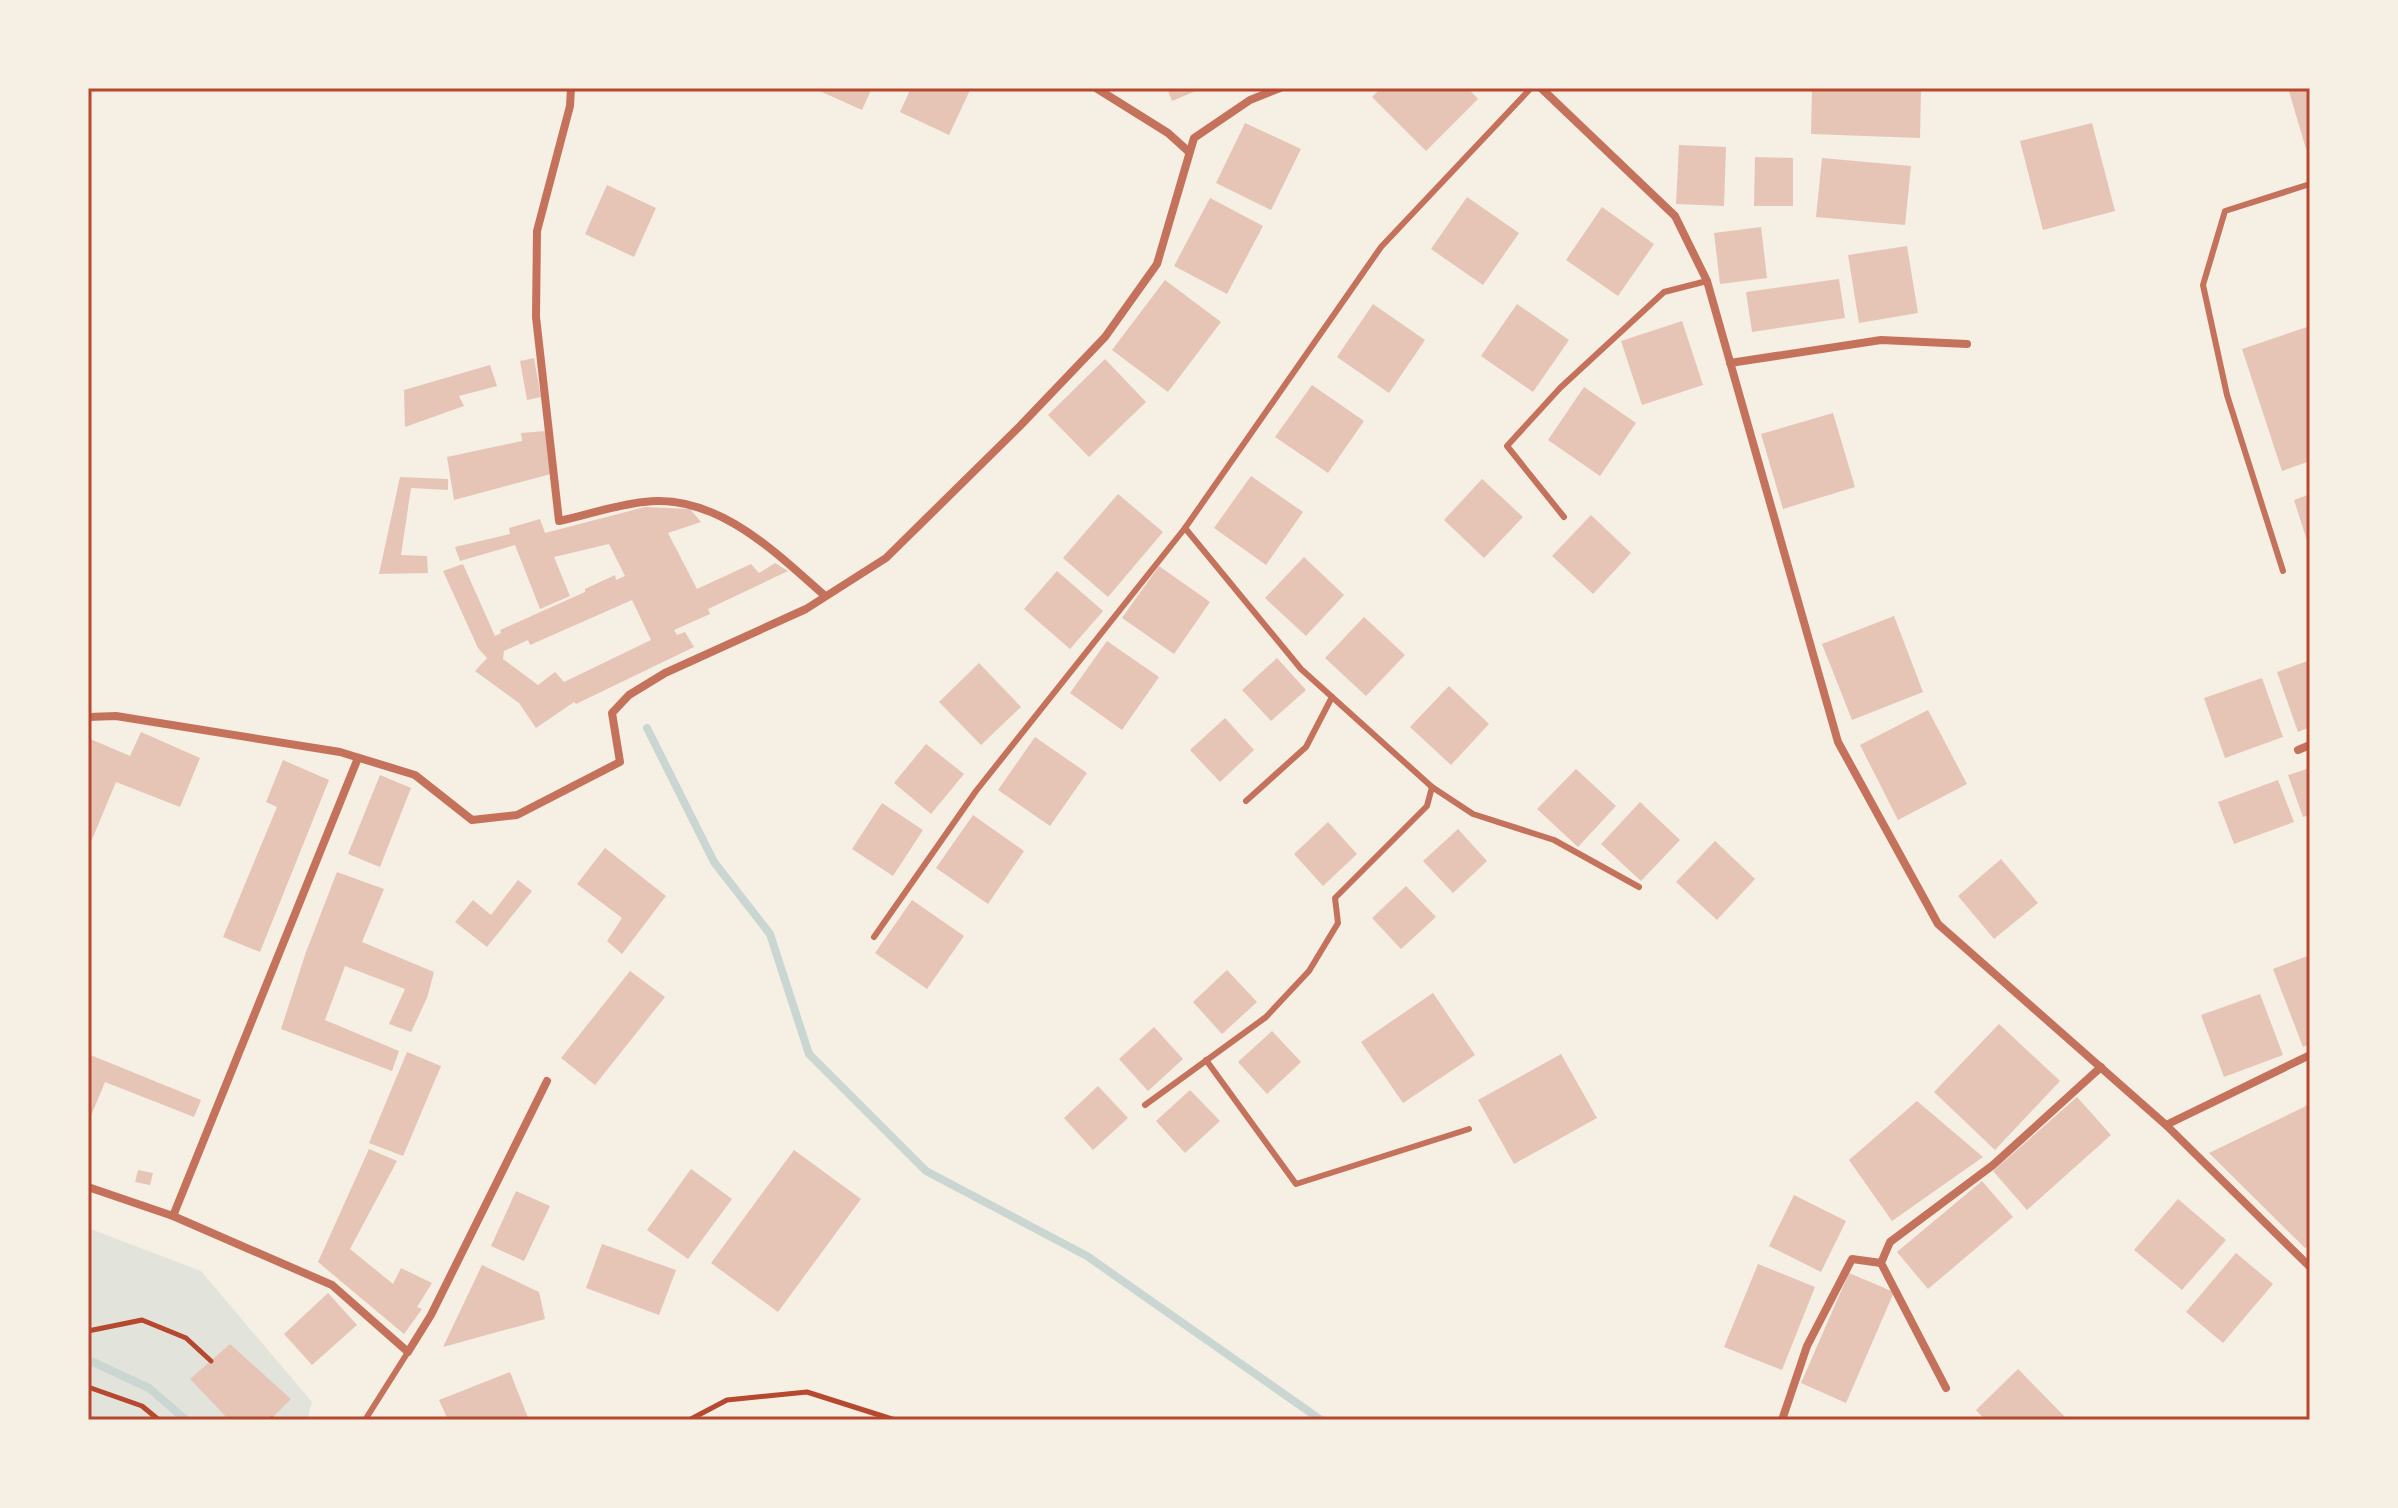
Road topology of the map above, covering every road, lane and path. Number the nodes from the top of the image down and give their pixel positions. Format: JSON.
{"nodes":[{"id":1,"x":571,"y":88,"type":"edge"},
{"id":2,"x":1280,"y":88,"type":"edge"},
{"id":3,"x":1531,"y":88,"type":"edge"},
{"id":4,"x":1541,"y":88,"type":"edge"},
{"id":5,"x":1100,"y":89,"type":"edge"},
{"id":6,"x":1189,"y":152,"type":"junction"},
{"id":7,"x":2310,"y":184,"type":"edge"},
{"id":8,"x":1707,"y":281,"type":"junction"},
{"id":9,"x":1967,"y":344,"type":"dead end"},
{"id":10,"x":1730,"y":363,"type":"junction"},
{"id":11,"x":1564,"y":517,"type":"dead end"},
{"id":12,"x":1185,"y":528,"type":"junction"},
{"id":13,"x":2283,"y":571,"type":"dead end"},
{"id":14,"x":825,"y":596,"type":"junction"},
{"id":15,"x":1332,"y":697,"type":"junction"},
{"id":16,"x":88,"y":717,"type":"edge"},
{"id":17,"x":2310,"y":745,"type":"edge"},
{"id":18,"x":2298,"y":750,"type":"dead end"},
{"id":19,"x":358,"y":758,"type":"junction"},
{"id":20,"x":1432,"y":787,"type":"junction"},
{"id":21,"x":1246,"y":801,"type":"dead end"},
{"id":22,"x":1639,"y":887,"type":"dead end"},
{"id":23,"x":874,"y":937,"type":"dead end"},
{"id":24,"x":2310,"y":1055,"type":"edge"},
{"id":25,"x":1206,"y":1060,"type":"junction"},
{"id":26,"x":2101,"y":1067,"type":"junction"},
{"id":27,"x":547,"y":1081,"type":"dead end"},
{"id":28,"x":1145,"y":1105,"type":"dead end"},
{"id":29,"x":2166,"y":1125,"type":"junction"},
{"id":30,"x":1469,"y":1129,"type":"dead end"},
{"id":31,"x":88,"y":1187,"type":"edge"},
{"id":32,"x":173,"y":1216,"type":"junction"},
{"id":33,"x":2308,"y":1262,"type":"edge"},
{"id":34,"x":1881,"y":1263,"type":"junction"},
{"id":35,"x":88,"y":1331,"type":"edge"},
{"id":36,"x":408,"y":1352,"type":"junction"},
{"id":37,"x":211,"y":1361,"type":"dead end"},
{"id":38,"x":88,"y":1387,"type":"edge"},
{"id":39,"x":1946,"y":1388,"type":"dead end"},
{"id":40,"x":159,"y":1420,"type":"edge"},
{"id":41,"x":365,"y":1420,"type":"edge"},
{"id":42,"x":689,"y":1420,"type":"edge"},
{"id":43,"x":895,"y":1420,"type":"edge"},
{"id":44,"x":1782,"y":1420,"type":"edge"}],
"edges":[{"from":1,"to":14,"type":"street"},
{"from":2,"to":6,"type":"street"},
{"from":3,"to":12,"type":"lane"},
{"from":4,"to":8,"type":"street"},
{"from":5,"to":6,"type":"street"},
{"from":6,"to":14,"type":"street"},
{"from":7,"to":13,"type":"lane"},
{"from":8,"to":10,"type":"street"},
{"from":8,"to":11,"type":"lane"},
{"from":9,"to":10,"type":"street"},
{"from":10,"to":26,"type":"street"},
{"from":12,"to":15,"type":"lane"},
{"from":12,"to":23,"type":"lane"},
{"from":14,"to":19,"type":"street"},
{"from":15,"to":20,"type":"lane"},
{"from":15,"to":21,"type":"lane"},
{"from":16,"to":19,"type":"street"},
{"from":17,"to":18,"type":"street"},
{"from":19,"to":32,"type":"street"},
{"from":20,"to":22,"type":"lane"},
{"from":20,"to":25,"type":"lane"},
{"from":24,"to":29,"type":"street"},
{"from":25,"to":28,"type":"lane"},
{"from":25,"to":30,"type":"lane"},
{"from":26,"to":29,"type":"street"},
{"from":26,"to":34,"type":"street"},
{"from":27,"to":36,"type":"street"},
{"from":29,"to":33,"type":"street"},
{"from":31,"to":32,"type":"street"},
{"from":32,"to":36,"type":"street"},
{"from":34,"to":39,"type":"street"},
{"from":34,"to":44,"type":"street"},
{"from":35,"to":37,"type":"path"},
{"from":36,"to":41,"type":"lane"},
{"from":38,"to":40,"type":"path"},
{"from":42,"to":43,"type":"path"}]}
